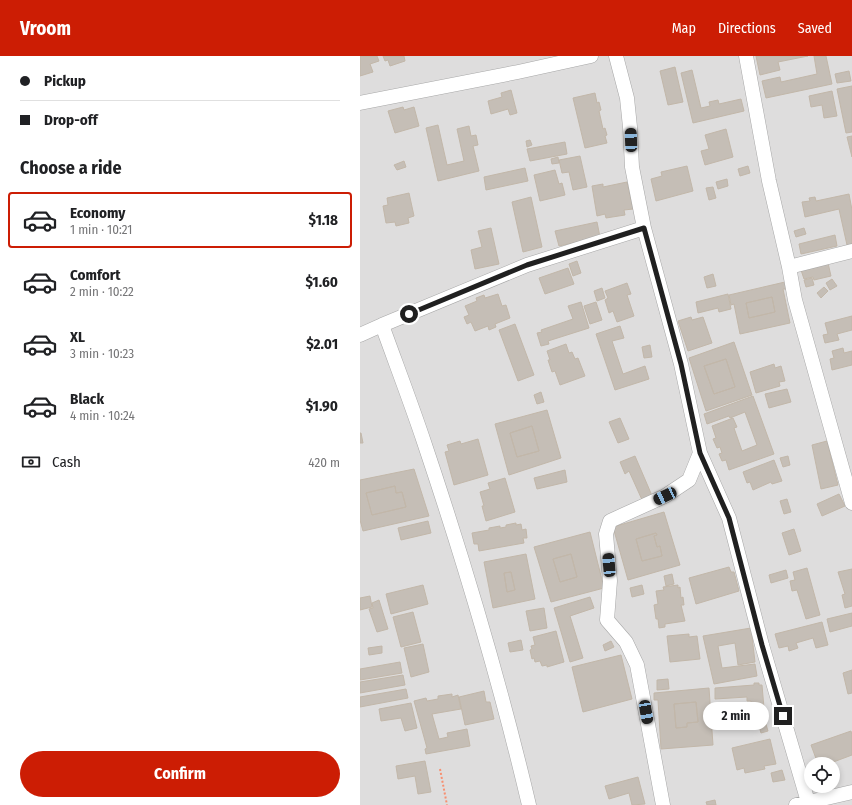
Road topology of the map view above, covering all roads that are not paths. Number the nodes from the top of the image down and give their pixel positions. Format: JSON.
{"nodes":[{"id":1,"x":591,"y":56,"type":"edge"},
{"id":2,"x":616,"y":56,"type":"edge"},
{"id":3,"x":746,"y":56,"type":"edge"},
{"id":4,"x":360,"y":103,"type":"edge"},
{"id":5,"x":644,"y":228,"type":"junction"},
{"id":6,"x":852,"y":251,"type":"edge"},
{"id":7,"x":789,"y":267,"type":"junction"},
{"id":8,"x":382,"y":325,"type":"junction"},
{"id":9,"x":360,"y":335,"type":"edge"},
{"id":10,"x":700,"y":453,"type":"junction"},
{"id":11,"x":852,"y":503,"type":"edge"},
{"id":12,"x":852,"y":792,"type":"edge"},
{"id":13,"x":802,"y":804,"type":"edge"},
{"id":14,"x":529,"y":805,"type":"edge"},
{"id":15,"x":663,"y":805,"type":"edge"}],
"edges":[{"from":1,"to":4,"type":"street"},
{"from":2,"to":5,"type":"street"},
{"from":3,"to":7,"type":"street"},
{"from":5,"to":8,"type":"street"},
{"from":5,"to":10,"type":"street"},
{"from":6,"to":7,"type":"street"},
{"from":7,"to":11,"type":"street"},
{"from":8,"to":9,"type":"street"},
{"from":8,"to":14,"type":"street"},
{"from":10,"to":13,"type":"street"},
{"from":10,"to":15,"type":"street"},
{"from":12,"to":13,"type":"street"}]}
